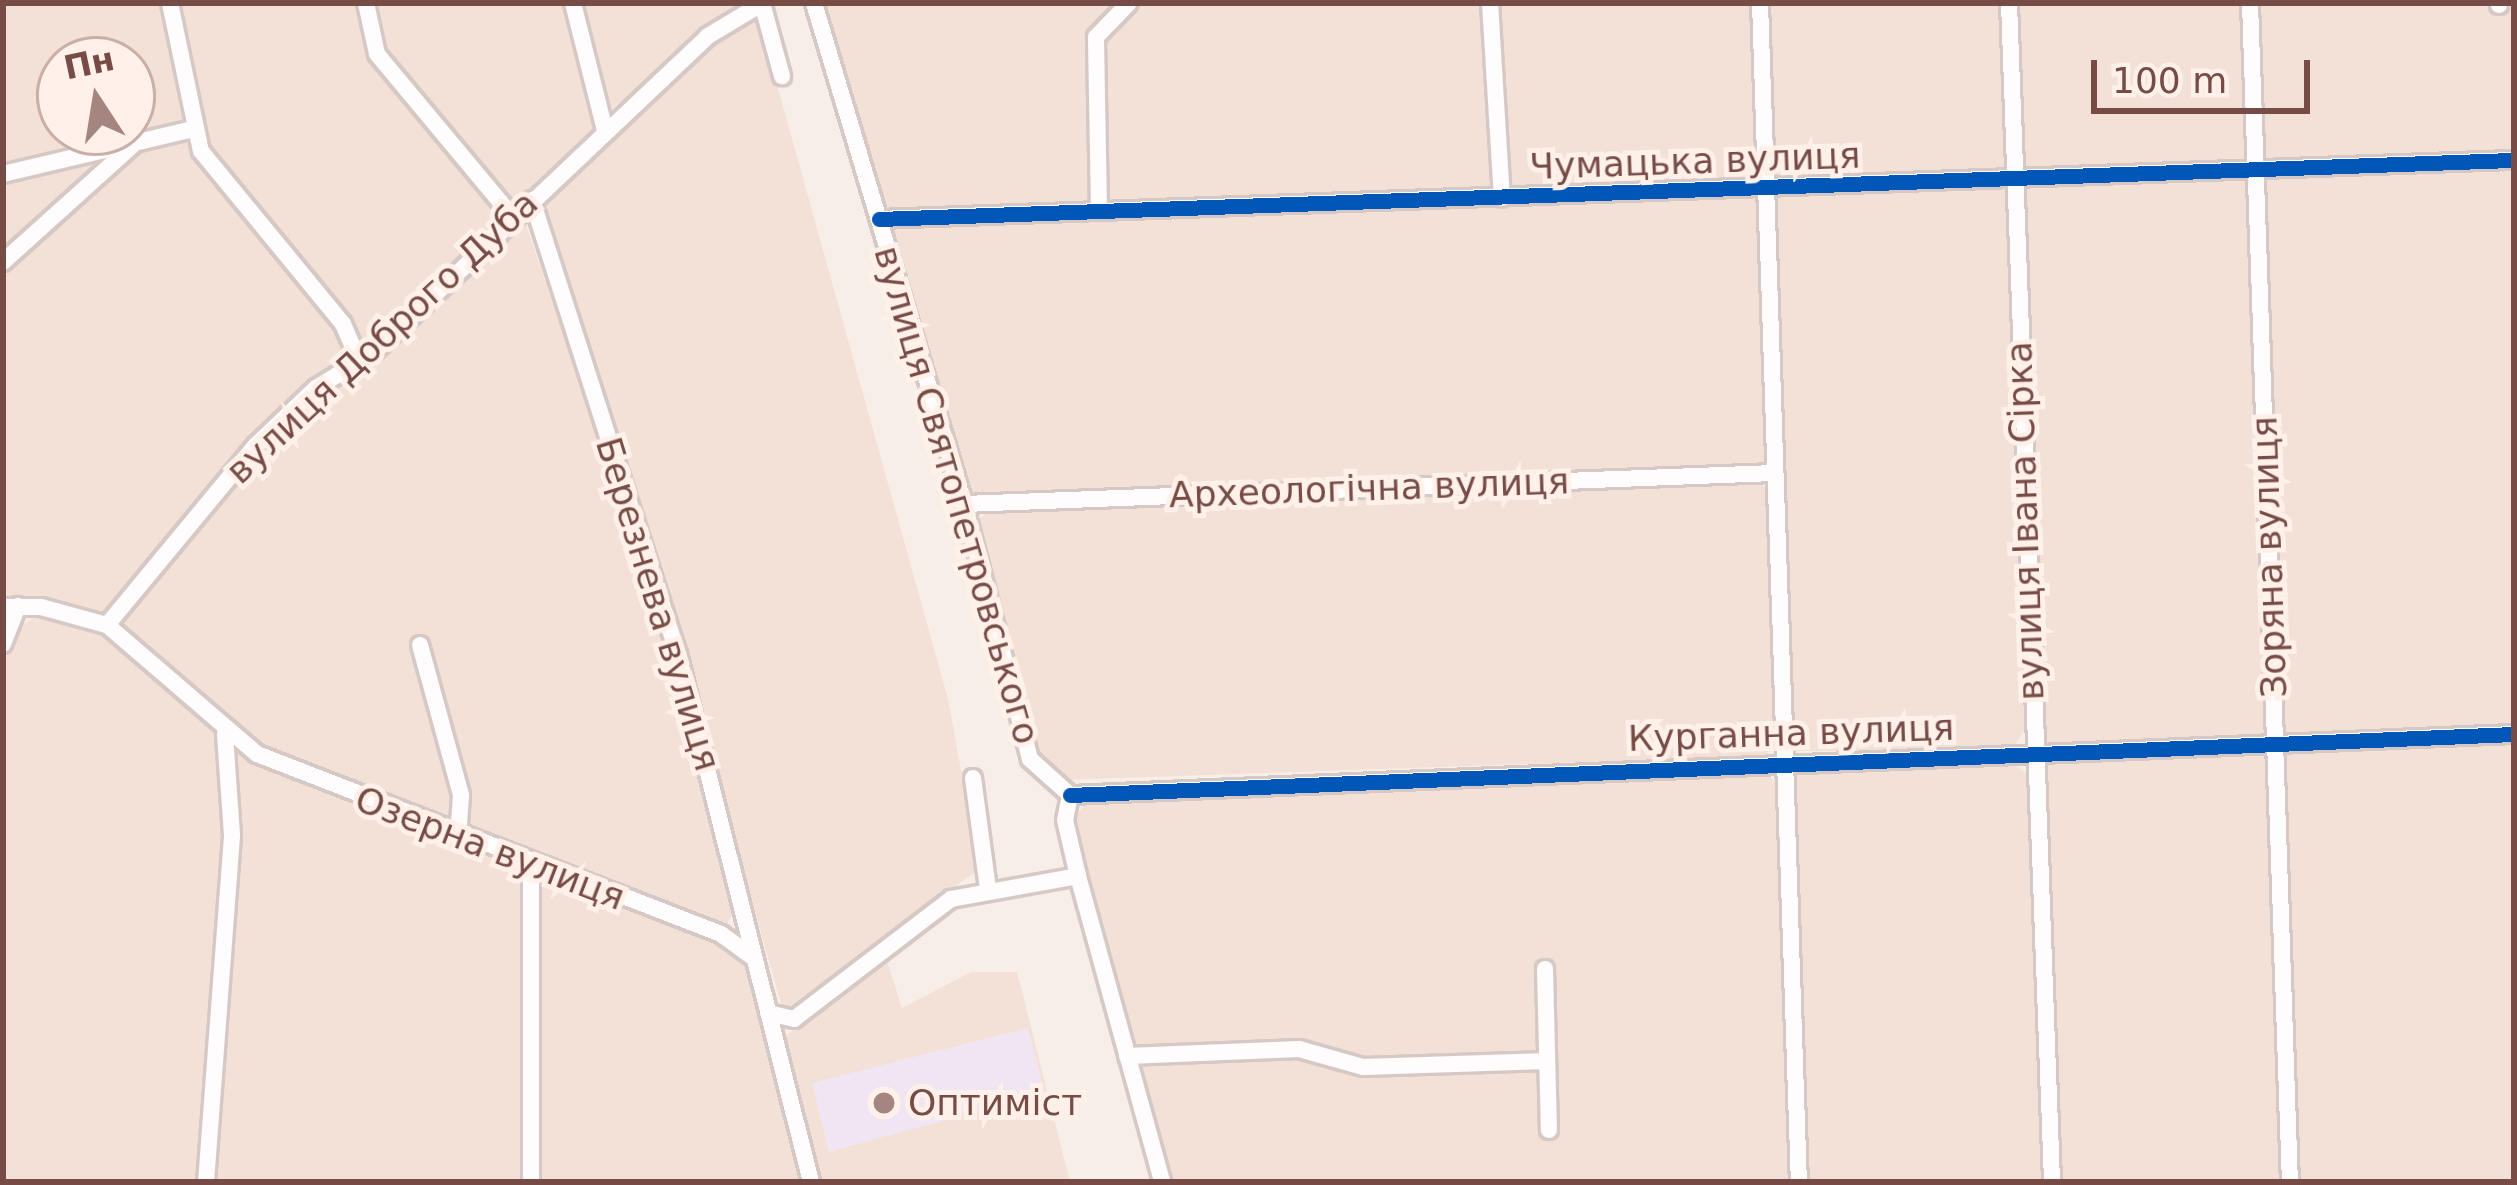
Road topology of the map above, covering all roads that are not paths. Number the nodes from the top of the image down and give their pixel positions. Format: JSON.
{"nodes":[{"id":1,"x":170,"y":3,"type":"edge"},
{"id":2,"x":366,"y":3,"type":"edge"},
{"id":3,"x":573,"y":3,"type":"edge"},
{"id":4,"x":762,"y":3,"type":"edge"},
{"id":5,"x":814,"y":3,"type":"edge"},
{"id":6,"x":1129,"y":3,"type":"edge"},
{"id":7,"x":1490,"y":3,"type":"edge"},
{"id":8,"x":1760,"y":3,"type":"edge"},
{"id":9,"x":2009,"y":3,"type":"edge"},
{"id":10,"x":2250,"y":3,"type":"edge"},
{"id":11,"x":782,"y":76,"type":"dead end"},
{"id":12,"x":194,"y":129,"type":"junction"},
{"id":13,"x":604,"y":130,"type":"junction"},
{"id":14,"x":156,"y":138,"type":"edge"},
{"id":15,"x":80,"y":156,"type":"edge"},
{"id":16,"x":121,"y":156,"type":"edge"},
{"id":17,"x":2514,"y":160,"type":"edge"},
{"id":18,"x":2255,"y":170,"type":"junction"},
{"id":19,"x":3,"y":173,"type":"edge"},
{"id":20,"x":2014,"y":180,"type":"junction"},
{"id":21,"x":1766,"y":187,"type":"junction"},
{"id":22,"x":1502,"y":198,"type":"junction"},
{"id":23,"x":532,"y":200,"type":"junction"},
{"id":24,"x":1099,"y":212,"type":"junction"},
{"id":25,"x":513,"y":217,"type":"junction"},
{"id":26,"x":879,"y":219,"type":"junction"},
{"id":27,"x":3,"y":262,"type":"edge"},
{"id":28,"x":359,"y":361,"type":"junction"},
{"id":29,"x":1774,"y":473,"type":"junction"},
{"id":30,"x":964,"y":504,"type":"junction"},
{"id":31,"x":10,"y":606,"type":"edge"},
{"id":32,"x":106,"y":625,"type":"junction"},
{"id":33,"x":3,"y":644,"type":"edge"},
{"id":34,"x":420,"y":645,"type":"dead end"},
{"id":35,"x":225,"y":734,"type":"junction"},
{"id":36,"x":2514,"y":734,"type":"edge"},
{"id":37,"x":2275,"y":746,"type":"junction"},
{"id":38,"x":2032,"y":755,"type":"junction"},
{"id":39,"x":1784,"y":763,"type":"junction"},
{"id":40,"x":973,"y":778,"type":"dead end"},
{"id":41,"x":1070,"y":795,"type":"junction"},
{"id":42,"x":458,"y":838,"type":"junction"},
{"id":43,"x":530,"y":866,"type":"junction"},
{"id":44,"x":1078,"y":877,"type":"junction"},
{"id":45,"x":988,"y":889,"type":"junction"},
{"id":46,"x":756,"y":959,"type":"junction"},
{"id":47,"x":1544,"y":968,"type":"dead end"},
{"id":48,"x":768,"y":1013,"type":"junction"},
{"id":49,"x":1127,"y":1056,"type":"junction"},
{"id":50,"x":1547,"y":1061,"type":"junction"},
{"id":51,"x":1549,"y":1130,"type":"dead end"},
{"id":52,"x":206,"y":1182,"type":"edge"},
{"id":53,"x":532,"y":1182,"type":"edge"},
{"id":54,"x":811,"y":1182,"type":"edge"},
{"id":55,"x":1162,"y":1182,"type":"edge"},
{"id":56,"x":1798,"y":1182,"type":"edge"},
{"id":57,"x":2052,"y":1182,"type":"edge"},
{"id":58,"x":2290,"y":1182,"type":"edge"}],
"edges":[{"from":1,"to":12,"type":"street"},
{"from":2,"to":25,"type":"street"},
{"from":3,"to":13,"type":"street"},
{"from":4,"to":11,"type":"street"},
{"from":4,"to":13,"type":"street","name":"вулиця Доброго Дуба"},
{"from":5,"to":26,"type":"street","name":"вулиця Святопетровського"},
{"from":6,"to":24,"type":"street"},
{"from":7,"to":22,"type":"street"},
{"from":8,"to":21,"type":"street"},
{"from":9,"to":20,"type":"street","name":"вулиця Івана Сірка"},
{"from":10,"to":18,"type":"street","name":"Зоряна вулиця"},
{"from":12,"to":14,"type":"street"},
{"from":12,"to":28,"type":"street"},
{"from":13,"to":23,"type":"street","name":"вулиця Доброго Дуба"},
{"from":15,"to":19,"type":"street"},
{"from":16,"to":27,"type":"street"},
{"from":17,"to":18,"type":"street","name":"Чумацька вулиця"},
{"from":18,"to":20,"type":"street","name":"Чумацька вулиця"},
{"from":18,"to":37,"type":"street","name":"Зоряна вулиця"},
{"from":20,"to":21,"type":"street","name":"Чумацька вулиця"},
{"from":20,"to":38,"type":"street","name":"вулиця Івана Сірка"},
{"from":21,"to":22,"type":"street","name":"Чумацька вулиця"},
{"from":21,"to":29,"type":"street"},
{"from":22,"to":24,"type":"street","name":"Чумацька вулиця"},
{"from":23,"to":25,"type":"street","name":"вулиця Доброго Дуба"},
{"from":23,"to":46,"type":"street","name":"Березнева вулиця"},
{"from":24,"to":26,"type":"street","name":"Чумацька вулиця"},
{"from":25,"to":28,"type":"street","name":"вулиця Доброго Дуба"},
{"from":26,"to":30,"type":"street","name":"вулиця Святопетровського"},
{"from":28,"to":32,"type":"street","name":"вулиця Доброго Дуба"},
{"from":29,"to":30,"type":"street","name":"Археологічна вулиця"},
{"from":29,"to":39,"type":"street"},
{"from":30,"to":41,"type":"street","name":"вулиця Святопетровського"},
{"from":31,"to":32,"type":"street"},
{"from":31,"to":33,"type":"street"},
{"from":32,"to":35,"type":"street","name":"Озерна вулиця"},
{"from":34,"to":42,"type":"street"},
{"from":35,"to":42,"type":"street","name":"Озерна вулиця"},
{"from":35,"to":52,"type":"street"},
{"from":36,"to":37,"type":"street","name":"Курганна вулиця"},
{"from":37,"to":38,"type":"street","name":"Курганна вулиця"},
{"from":37,"to":58,"type":"street","name":"Зоряна вулиця"},
{"from":38,"to":39,"type":"street","name":"Курганна вулиця"},
{"from":38,"to":57,"type":"street","name":"вулиця Івана Сірка"},
{"from":39,"to":41,"type":"street","name":"Курганна вулиця"},
{"from":39,"to":56,"type":"street"},
{"from":40,"to":45,"type":"street"},
{"from":41,"to":44,"type":"street"},
{"from":42,"to":43,"type":"street","name":"Озерна вулиця"},
{"from":43,"to":46,"type":"street","name":"Озерна вулиця"},
{"from":43,"to":53,"type":"street"},
{"from":44,"to":45,"type":"street"},
{"from":44,"to":49,"type":"street"},
{"from":45,"to":48,"type":"street"},
{"from":46,"to":48,"type":"street","name":"Березнева вулиця"},
{"from":47,"to":50,"type":"street"},
{"from":48,"to":54,"type":"street","name":"Березнева вулиця"},
{"from":49,"to":50,"type":"street"},
{"from":49,"to":55,"type":"street"},
{"from":50,"to":51,"type":"street"}]}
